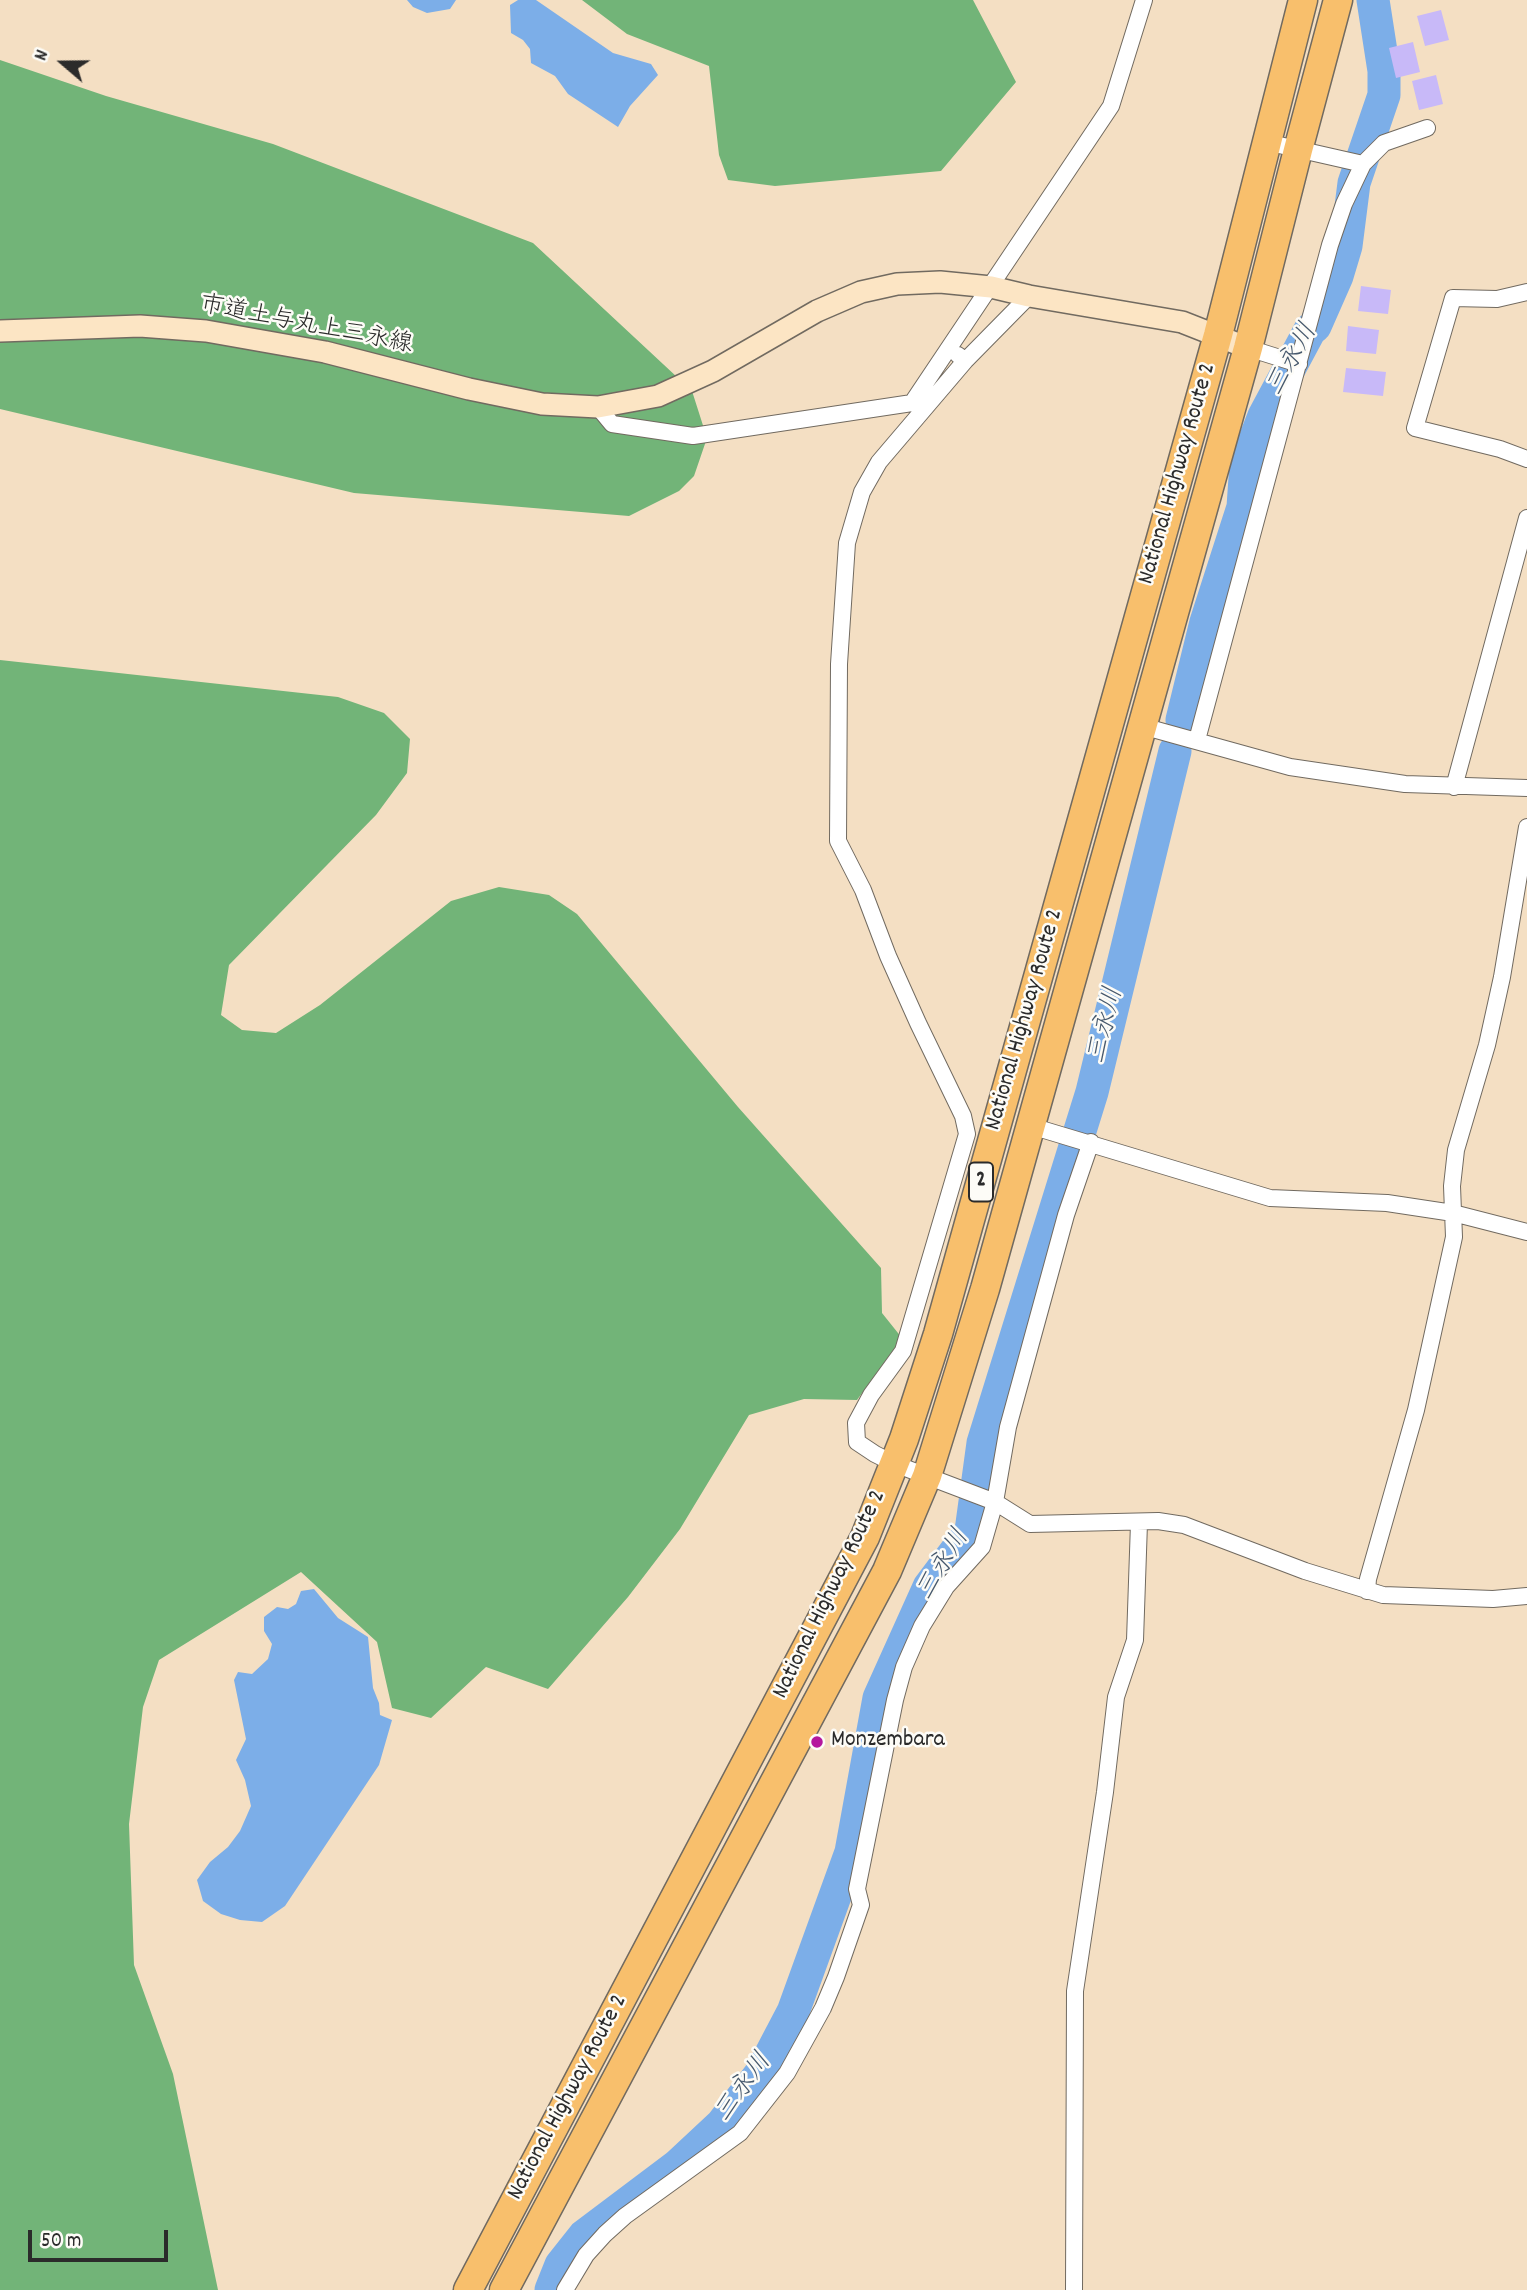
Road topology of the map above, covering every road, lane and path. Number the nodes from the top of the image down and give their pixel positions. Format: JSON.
{"nodes":[{"id":1,"x":1144,"y":0,"type":"edge"},
{"id":2,"x":1303,"y":0,"type":"edge"},
{"id":3,"x":1338,"y":0,"type":"edge"},
{"id":4,"x":1427,"y":128,"type":"dead end"},
{"id":5,"x":1266,"y":142,"type":"junction"},
{"id":6,"x":1297,"y":150,"type":"junction"},
{"id":7,"x":1363,"y":164,"type":"junction"},
{"id":8,"x":991,"y":287,"type":"junction"},
{"id":9,"x":1527,"y":292,"type":"edge"},
{"id":10,"x":1029,"y":296,"type":"junction"},
{"id":11,"x":0,"y":331,"type":"edge"},
{"id":12,"x":1217,"y":335,"type":"junction"},
{"id":13,"x":949,"y":348,"type":"junction"},
{"id":14,"x":1248,"y":348,"type":"junction"},
{"id":15,"x":965,"y":360,"type":"junction"},
{"id":16,"x":1299,"y":364,"type":"junction"},
{"id":17,"x":598,"y":407,"type":"junction"},
{"id":18,"x":1527,"y":459,"type":"edge"},
{"id":19,"x":1527,"y":518,"type":"edge"},
{"id":20,"x":1142,"y":726,"type":"junction"},
{"id":21,"x":1197,"y":740,"type":"junction"},
{"id":22,"x":1454,"y":787,"type":"junction"},
{"id":23,"x":1527,"y":788,"type":"edge"},
{"id":24,"x":1527,"y":827,"type":"edge"},
{"id":25,"x":1042,"y":1129,"type":"junction"},
{"id":26,"x":1086,"y":1141,"type":"junction"},
{"id":27,"x":1453,"y":1213,"type":"junction"},
{"id":28,"x":1527,"y":1232,"type":"edge"},
{"id":29,"x":895,"y":1464,"type":"junction"},
{"id":30,"x":938,"y":1480,"type":"junction"},
{"id":31,"x":992,"y":1500,"type":"junction"},
{"id":32,"x":1139,"y":1523,"type":"junction"},
{"id":33,"x":1367,"y":1591,"type":"junction"},
{"id":34,"x":1527,"y":1596,"type":"edge"},
{"id":35,"x":468,"y":2290,"type":"edge"},
{"id":36,"x":504,"y":2290,"type":"edge"},
{"id":37,"x":565,"y":2290,"type":"edge"},
{"id":38,"x":1074,"y":2290,"type":"edge"}],
"edges":[{"from":1,"to":8,"type":"street"},
{"from":2,"to":5,"type":"highway","name":"National Highway Route 2","number":"2"},
{"from":3,"to":6,"type":"highway","name":"National Highway Route 2","number":"2"},
{"from":4,"to":7,"type":"street"},
{"from":5,"to":6,"type":"street"},
{"from":5,"to":12,"type":"highway","name":"National Highway Route 2","number":"2"},
{"from":6,"to":7,"type":"street"},
{"from":6,"to":14,"type":"highway","name":"National Highway Route 2","number":"2"},
{"from":7,"to":16,"type":"street"},
{"from":8,"to":10,"type":"street","name":"市道土与丸上三永線"},
{"from":8,"to":13,"type":"street"},
{"from":8,"to":17,"type":"street","name":"市道土与丸上三永線"},
{"from":9,"to":18,"type":"street"},
{"from":10,"to":12,"type":"street","name":"市道土与丸上三永線"},
{"from":10,"to":15,"type":"street"},
{"from":11,"to":17,"type":"street","name":"市道土与丸上三永線"},
{"from":12,"to":14,"type":"street","name":"市道土与丸上三永線"},
{"from":12,"to":29,"type":"highway","name":"National Highway Route 2","number":"2"},
{"from":13,"to":15,"type":"street"},
{"from":13,"to":17,"type":"street"},
{"from":14,"to":16,"type":"street"},
{"from":14,"to":20,"type":"highway","name":"National Highway Route 2","number":"2"},
{"from":15,"to":29,"type":"street"},
{"from":16,"to":21,"type":"street"},
{"from":19,"to":22,"type":"street"},
{"from":20,"to":21,"type":"street"},
{"from":20,"to":25,"type":"highway","name":"National Highway Route 2","number":"2"},
{"from":21,"to":22,"type":"street"},
{"from":22,"to":23,"type":"street"},
{"from":24,"to":27,"type":"street"},
{"from":25,"to":26,"type":"street"},
{"from":25,"to":30,"type":"highway","name":"National Highway Route 2","number":"2"},
{"from":26,"to":27,"type":"street"},
{"from":26,"to":31,"type":"street"},
{"from":27,"to":28,"type":"street"},
{"from":27,"to":33,"type":"street"},
{"from":29,"to":30,"type":"street"},
{"from":29,"to":35,"type":"highway","name":"National Highway Route 2","number":"2"},
{"from":30,"to":31,"type":"street"},
{"from":30,"to":36,"type":"highway","name":"National Highway Route 2","number":"2"},
{"from":31,"to":32,"type":"street"},
{"from":31,"to":37,"type":"street"},
{"from":32,"to":33,"type":"street"},
{"from":32,"to":38,"type":"street"},
{"from":33,"to":34,"type":"street"}]}
